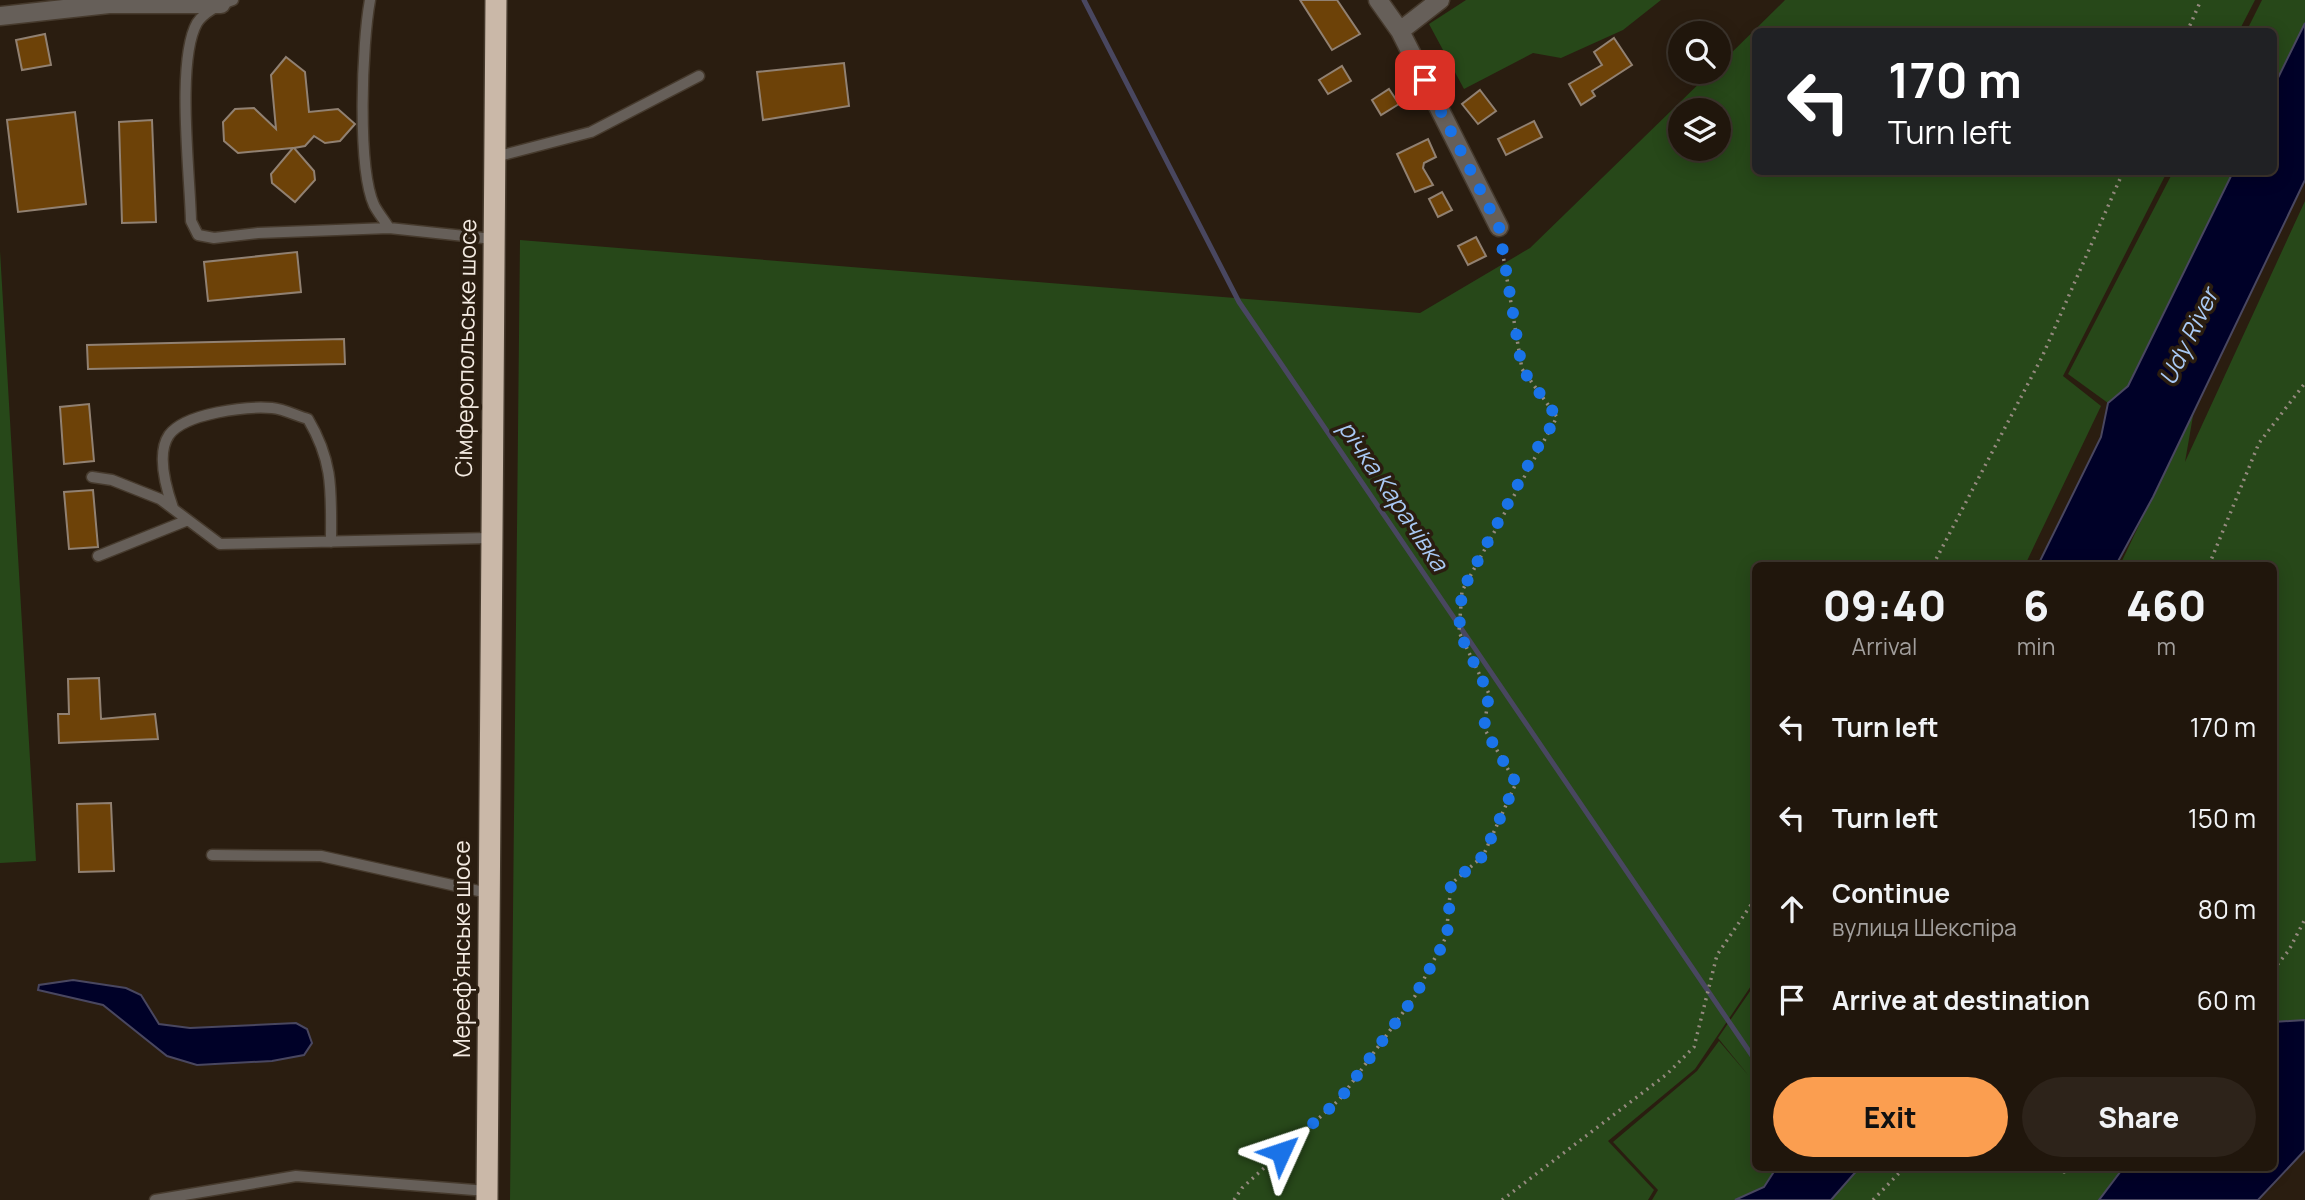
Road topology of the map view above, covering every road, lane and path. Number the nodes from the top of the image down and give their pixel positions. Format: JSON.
{"nodes":[{"id":1,"x":370,"y":0,"type":"edge"},
{"id":2,"x":496,"y":0,"type":"edge"},
{"id":3,"x":1378,"y":0,"type":"edge"},
{"id":4,"x":1440,"y":0,"type":"edge"},
{"id":5,"x":2201,"y":0,"type":"edge"},
{"id":6,"x":227,"y":2,"type":"edge"},
{"id":7,"x":0,"y":16,"type":"edge"},
{"id":8,"x":2189,"y":28,"type":"edge"},
{"id":9,"x":1400,"y":31,"type":"junction"},
{"id":10,"x":699,"y":76,"type":"dead end"},
{"id":11,"x":494,"y":157,"type":"junction"},
{"id":12,"x":2122,"y":175,"type":"edge"},
{"id":13,"x":1499,"y":227,"type":"joint"},
{"id":14,"x":389,"y":228,"type":"junction"},
{"id":15,"x":493,"y":239,"type":"junction"},
{"id":16,"x":2305,"y":383,"type":"edge"},
{"id":17,"x":92,"y":477,"type":"dead end"},
{"id":18,"x":173,"y":509,"type":"junction"},
{"id":19,"x":188,"y":520,"type":"junction"},
{"id":20,"x":490,"y":538,"type":"junction"},
{"id":21,"x":331,"y":541,"type":"junction"},
{"id":22,"x":98,"y":556,"type":"dead end"},
{"id":23,"x":1935,"y":562,"type":"edge"},
{"id":24,"x":2210,"y":562,"type":"edge"},
{"id":25,"x":488,"y":698,"type":"joint"},
{"id":26,"x":212,"y":855,"type":"dead end"},
{"id":27,"x":488,"y":893,"type":"junction"},
{"id":28,"x":1752,"y":903,"type":"edge"},
{"id":29,"x":2305,"y":919,"type":"edge"},
{"id":30,"x":2277,"y":965,"type":"edge"},
{"id":31,"x":1901,"y":1171,"type":"edge"},
{"id":32,"x":487,"y":1196,"type":"edge"},
{"id":33,"x":156,"y":1200,"type":"edge"},
{"id":34,"x":1234,"y":1200,"type":"edge"},
{"id":35,"x":1502,"y":1200,"type":"edge"},
{"id":36,"x":1873,"y":1200,"type":"edge"}],
"edges":[{"from":1,"to":14,"type":"lane"},
{"from":2,"to":11,"type":"highway","name":"Сімферопольське шосе"},
{"from":3,"to":9,"type":"street"},
{"from":4,"to":9,"type":"street"},
{"from":5,"to":8,"type":"path"},
{"from":6,"to":7,"type":"street"},
{"from":6,"to":14,"type":"lane"},
{"from":9,"to":13,"type":"street"},
{"from":10,"to":11,"type":"lane"},
{"from":11,"to":15,"type":"highway","name":"Сімферопольське шосе"},
{"from":12,"to":23,"type":"path"},
{"from":13,"to":34,"type":"path"},
{"from":14,"to":15,"type":"lane"},
{"from":15,"to":20,"type":"highway","name":"Сімферопольське шосе"},
{"from":16,"to":24,"type":"path"},
{"from":17,"to":18,"type":"lane"},
{"from":18,"to":19,"type":"lane"},
{"from":18,"to":21,"type":"lane"},
{"from":19,"to":21,"type":"lane"},
{"from":19,"to":22,"type":"lane"},
{"from":20,"to":21,"type":"lane"},
{"from":20,"to":25,"type":"highway","name":"Сімферопольське шосе"},
{"from":25,"to":27,"type":"highway","name":"Мереф'янське шосе"},
{"from":26,"to":27,"type":"lane"},
{"from":27,"to":32,"type":"highway","name":"Мереф'янське шосе"},
{"from":28,"to":35,"type":"path"},
{"from":29,"to":30,"type":"path"},
{"from":31,"to":36,"type":"path"},
{"from":32,"to":33,"type":"lane"}]}
